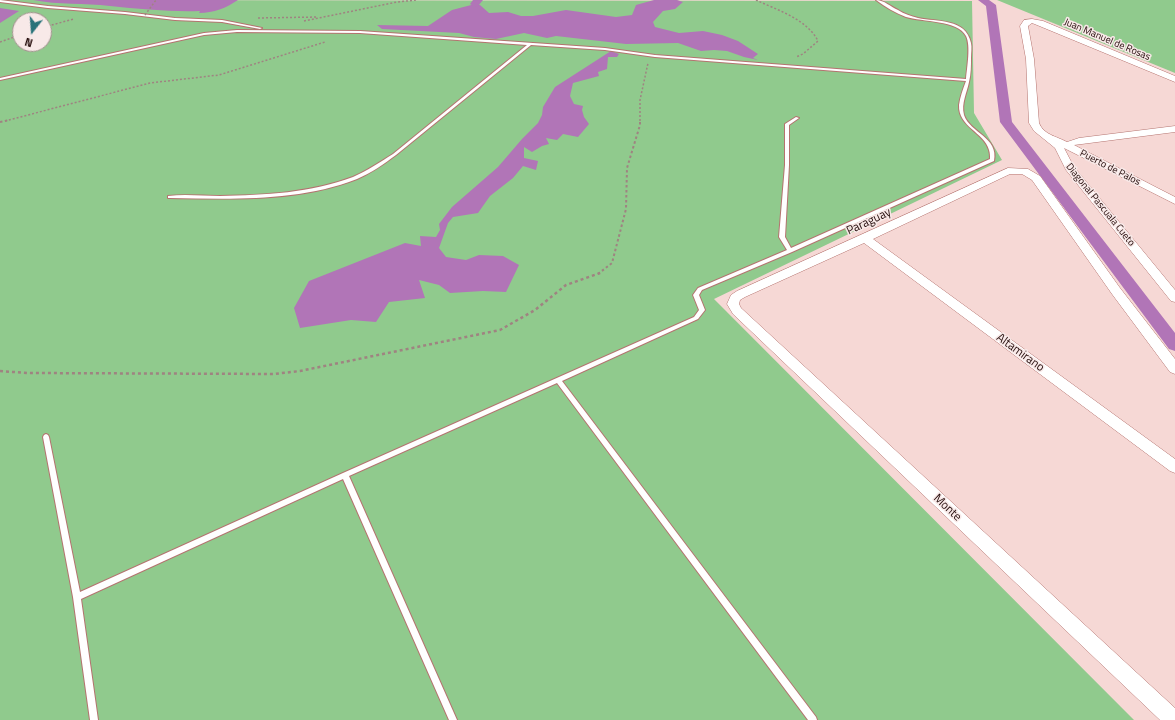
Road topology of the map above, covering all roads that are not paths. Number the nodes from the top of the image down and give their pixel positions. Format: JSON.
{"nodes":[{"id":1,"x":878,"y":0,"type":"edge"},
{"id":2,"x":0,"y":1,"type":"edge"},
{"id":3,"x":222,"y":21,"type":"junction"},
{"id":4,"x":1032,"y":21,"type":"joint"},
{"id":5,"x":268,"y":31,"type":"junction"},
{"id":6,"x":216,"y":32,"type":"junction"},
{"id":7,"x":530,"y":44,"type":"junction"},
{"id":8,"x":0,"y":79,"type":"edge"},
{"id":9,"x":1175,"y":79,"type":"edge"},
{"id":10,"x":968,"y":80,"type":"junction"},
{"id":11,"x":797,"y":118,"type":"dead end"},
{"id":12,"x":1175,"y":129,"type":"edge"},
{"id":13,"x":1063,"y":146,"type":"junction"},
{"id":14,"x":170,"y":197,"type":"dead end"},
{"id":15,"x":1175,"y":201,"type":"edge"},
{"id":16,"x":865,"y":238,"type":"junction"},
{"id":17,"x":790,"y":251,"type":"junction"},
{"id":18,"x":740,"y":294,"type":"joint"},
{"id":19,"x":1175,"y":298,"type":"edge"},
{"id":20,"x":1175,"y":369,"type":"edge"},
{"id":21,"x":558,"y":380,"type":"junction"},
{"id":22,"x":46,"y":437,"type":"dead end"},
{"id":23,"x":1175,"y":467,"type":"edge"},
{"id":24,"x":345,"y":475,"type":"junction"},
{"id":25,"x":77,"y":597,"type":"junction"},
{"id":26,"x":94,"y":720,"type":"edge"},
{"id":27,"x":453,"y":720,"type":"edge"},
{"id":28,"x":813,"y":720,"type":"edge"},
{"id":29,"x":1174,"y":720,"type":"edge"}],
"edges":[{"from":1,"to":10,"type":"lane"},
{"from":2,"to":3,"type":"lane"},
{"from":3,"to":5,"type":"lane"},
{"from":3,"to":6,"type":"lane"},
{"from":4,"to":9,"type":"street","name":"Juan Manuel de Rosas"},
{"from":4,"to":13,"type":"street","name":"Diagonal Pascuala Cueto"},
{"from":5,"to":6,"type":"lane"},
{"from":5,"to":7,"type":"lane"},
{"from":6,"to":8,"type":"lane"},
{"from":7,"to":10,"type":"lane"},
{"from":7,"to":14,"type":"lane"},
{"from":10,"to":17,"type":"lane"},
{"from":11,"to":17,"type":"lane"},
{"from":12,"to":13,"type":"street"},
{"from":13,"to":15,"type":"street","name":"Puerto de Palos"},
{"from":13,"to":19,"type":"street","name":"Diagonal Pascuala Cueto"},
{"from":16,"to":18,"type":"street","name":"Paraguay"},
{"from":16,"to":20,"type":"street","name":"Paraguay"},
{"from":16,"to":23,"type":"street","name":"Altamirano"},
{"from":17,"to":21,"type":"lane"},
{"from":18,"to":29,"type":"street","name":"Monte"},
{"from":21,"to":24,"type":"lane"},
{"from":21,"to":28,"type":"lane"},
{"from":22,"to":25,"type":"lane"},
{"from":24,"to":25,"type":"lane"},
{"from":24,"to":27,"type":"lane"},
{"from":25,"to":26,"type":"lane"}]}
